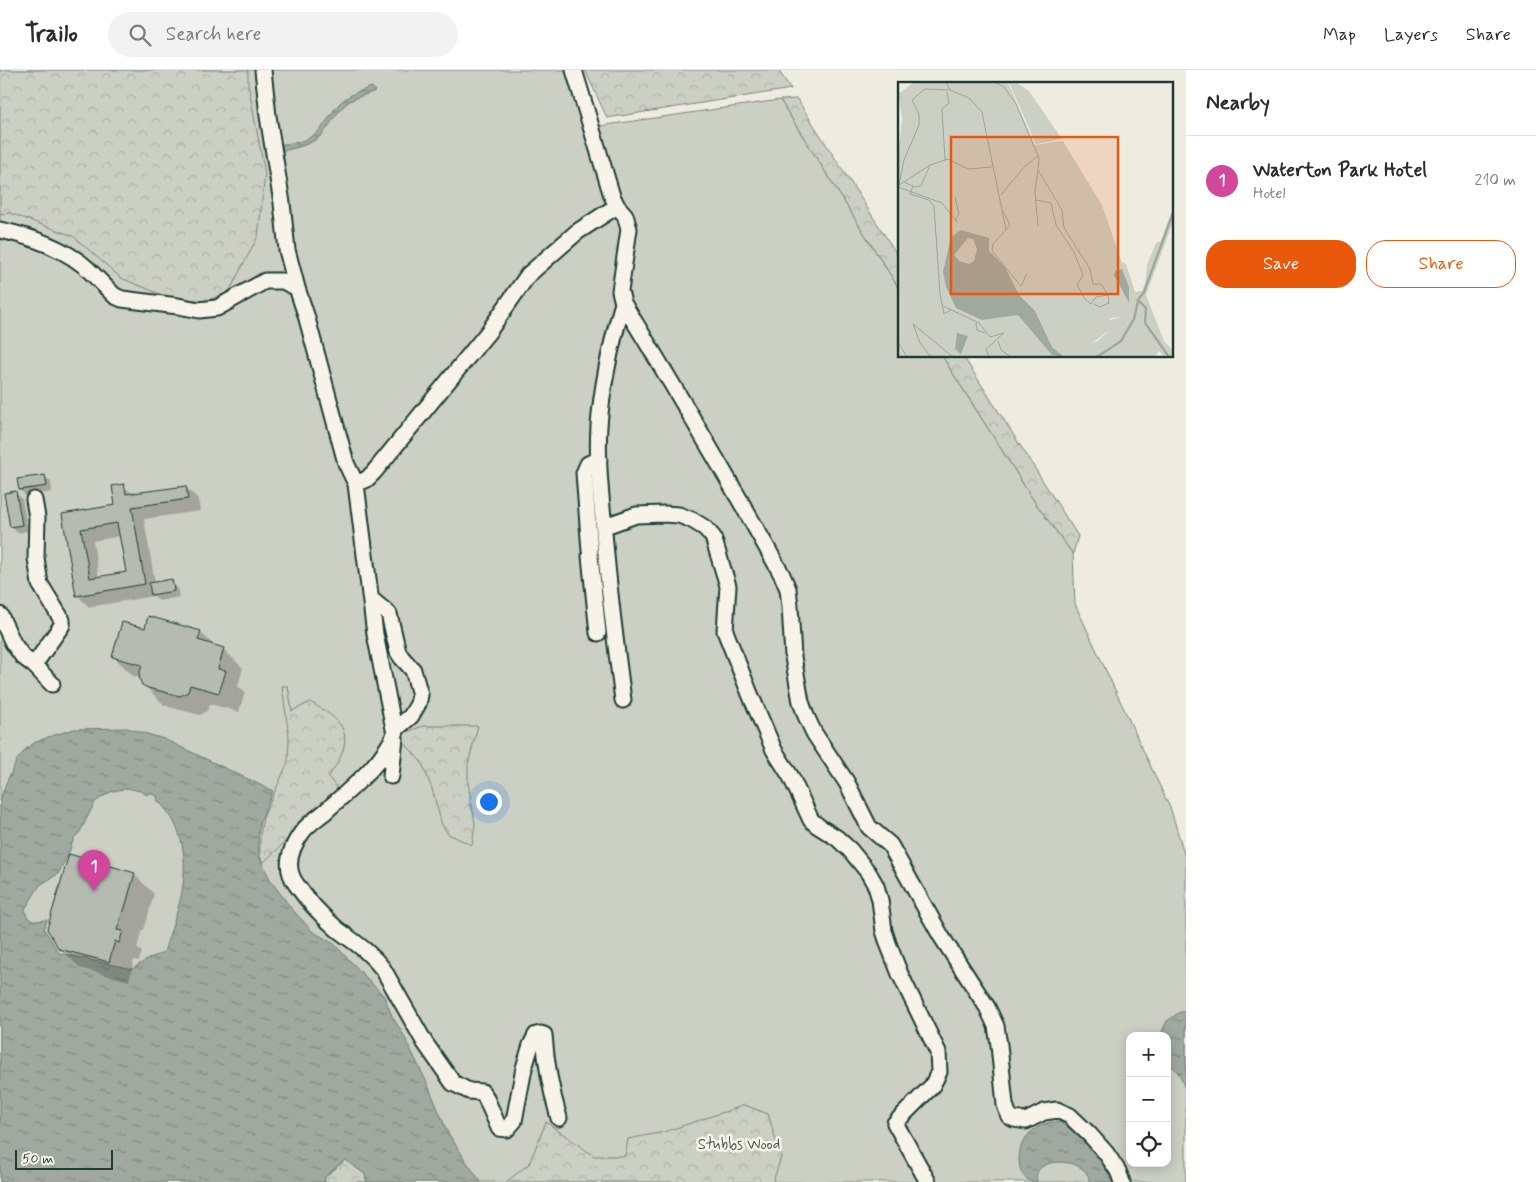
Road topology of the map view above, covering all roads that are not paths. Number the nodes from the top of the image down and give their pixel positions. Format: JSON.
{"nodes":[{"id":1,"x":263,"y":70,"type":"edge"},
{"id":2,"x":574,"y":70,"type":"edge"},
{"id":3,"x":617,"y":206,"type":"junction"},
{"id":4,"x":0,"y":230,"type":"edge"},
{"id":5,"x":297,"y":288,"type":"junction"},
{"id":6,"x":623,"y":303,"type":"junction"},
{"id":7,"x":599,"y":459,"type":"junction"},
{"id":8,"x":356,"y":484,"type":"junction"},
{"id":9,"x":34,"y":500,"type":"dead end"},
{"id":10,"x":603,"y":522,"type":"junction"},
{"id":11,"x":371,"y":598,"type":"junction"},
{"id":12,"x":0,"y":615,"type":"edge"},
{"id":13,"x":598,"y":633,"type":"dead end"},
{"id":14,"x":34,"y":665,"type":"junction"},
{"id":15,"x":52,"y":684,"type":"dead end"},
{"id":16,"x":623,"y":700,"type":"dead end"},
{"id":17,"x":395,"y":734,"type":"junction"},
{"id":18,"x":392,"y":776,"type":"dead end"},
{"id":19,"x":559,"y":1118,"type":"dead end"},
{"id":20,"x":928,"y":1182,"type":"edge"},
{"id":21,"x":1122,"y":1182,"type":"edge"}],
"edges":[{"from":1,"to":5,"type":"lane"},
{"from":2,"to":3,"type":"lane"},
{"from":3,"to":6,"type":"lane"},
{"from":3,"to":8,"type":"lane"},
{"from":4,"to":5,"type":"lane"},
{"from":5,"to":8,"type":"lane"},
{"from":6,"to":7,"type":"lane"},
{"from":6,"to":21,"type":"lane"},
{"from":7,"to":10,"type":"lane"},
{"from":7,"to":13,"type":"lane"},
{"from":8,"to":11,"type":"lane"},
{"from":9,"to":14,"type":"lane"},
{"from":10,"to":16,"type":"lane"},
{"from":10,"to":20,"type":"lane"},
{"from":11,"to":17,"type":"lane"},
{"from":11,"to":17,"type":"lane"},
{"from":12,"to":14,"type":"lane"},
{"from":14,"to":15,"type":"lane"},
{"from":17,"to":18,"type":"lane"},
{"from":17,"to":19,"type":"lane"}]}
